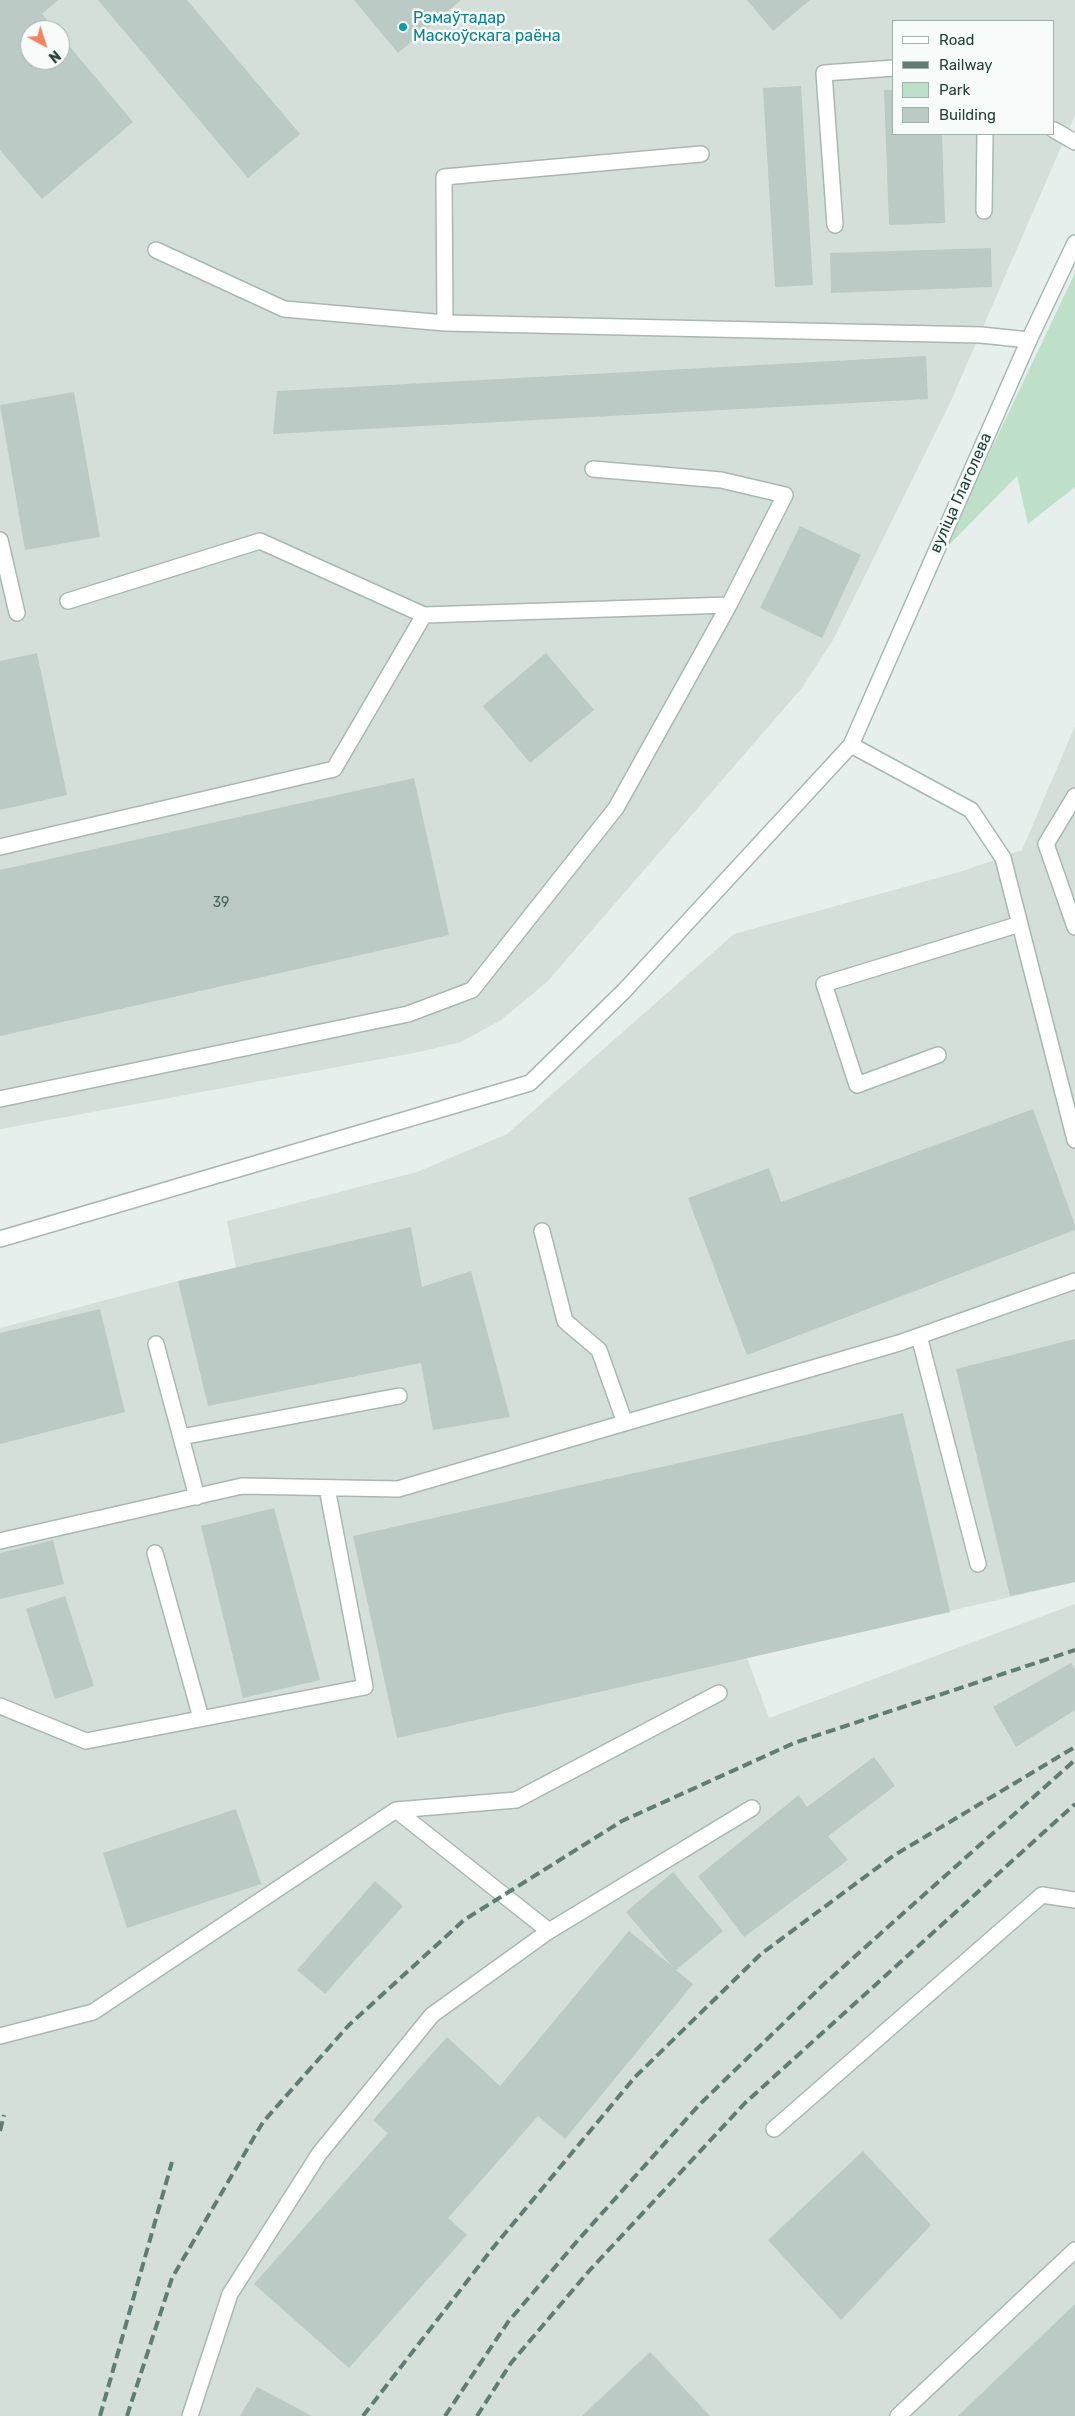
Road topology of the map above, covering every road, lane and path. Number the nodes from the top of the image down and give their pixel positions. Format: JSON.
{"nodes":[{"id":1,"x":892,"y":68,"type":"edge"},
{"id":2,"x":1055,"y":131,"type":"edge"},
{"id":3,"x":984,"y":135,"type":"edge"},
{"id":4,"x":1075,"y":142,"type":"edge"},
{"id":5,"x":701,"y":154,"type":"dead end"},
{"id":6,"x":984,"y":211,"type":"dead end"},
{"id":7,"x":835,"y":225,"type":"dead end"},
{"id":8,"x":1075,"y":243,"type":"edge"},
{"id":9,"x":156,"y":250,"type":"dead end"},
{"id":10,"x":445,"y":323,"type":"junction"},
{"id":11,"x":1029,"y":340,"type":"junction"},
{"id":12,"x":593,"y":469,"type":"dead end"},
{"id":13,"x":0,"y":540,"type":"edge"},
{"id":14,"x":68,"y":601,"type":"dead end"},
{"id":15,"x":730,"y":605,"type":"junction"},
{"id":16,"x":17,"y":612,"type":"dead end"},
{"id":17,"x":424,"y":615,"type":"junction"},
{"id":18,"x":851,"y":745,"type":"junction"},
{"id":19,"x":1075,"y":796,"type":"edge"},
{"id":20,"x":0,"y":847,"type":"edge"},
{"id":21,"x":1020,"y":924,"type":"junction"},
{"id":22,"x":1075,"y":927,"type":"edge"},
{"id":23,"x":938,"y":1055,"type":"dead end"},
{"id":24,"x":0,"y":1099,"type":"edge"},
{"id":25,"x":1075,"y":1140,"type":"edge"},
{"id":26,"x":542,"y":1231,"type":"dead end"},
{"id":27,"x":0,"y":1239,"type":"edge"},
{"id":28,"x":1075,"y":1281,"type":"edge"},
{"id":29,"x":919,"y":1336,"type":"junction"},
{"id":30,"x":156,"y":1344,"type":"dead end"},
{"id":31,"x":399,"y":1396,"type":"dead end"},
{"id":32,"x":626,"y":1423,"type":"junction"},
{"id":33,"x":181,"y":1437,"type":"junction"},
{"id":34,"x":327,"y":1488,"type":"junction"},
{"id":35,"x":197,"y":1497,"type":"junction"},
{"id":36,"x":0,"y":1540,"type":"edge"},
{"id":37,"x":155,"y":1553,"type":"dead end"},
{"id":38,"x":978,"y":1564,"type":"dead end"},
{"id":39,"x":719,"y":1693,"type":"dead end"},
{"id":40,"x":0,"y":1706,"type":"edge"},
{"id":41,"x":201,"y":1718,"type":"junction"},
{"id":42,"x":752,"y":1808,"type":"dead end"},
{"id":43,"x":396,"y":1810,"type":"junction"},
{"id":44,"x":1075,"y":1900,"type":"edge"},
{"id":45,"x":549,"y":1931,"type":"junction"},
{"id":46,"x":0,"y":2036,"type":"edge"},
{"id":47,"x":774,"y":2129,"type":"dead end"},
{"id":48,"x":1075,"y":2250,"type":"edge"},
{"id":49,"x":190,"y":2416,"type":"edge"},
{"id":50,"x":898,"y":2416,"type":"edge"}],
"edges":[{"from":1,"to":7,"type":"street"},
{"from":2,"to":4,"type":"street"},
{"from":3,"to":6,"type":"street"},
{"from":5,"to":10,"type":"street"},
{"from":8,"to":11,"type":"street","name":"вуліца Глаголева"},
{"from":9,"to":10,"type":"street"},
{"from":10,"to":11,"type":"street"},
{"from":11,"to":18,"type":"street","name":"вуліца Глаголева"},
{"from":12,"to":15,"type":"street"},
{"from":13,"to":16,"type":"street"},
{"from":14,"to":17,"type":"street"},
{"from":15,"to":17,"type":"street"},
{"from":15,"to":24,"type":"street"},
{"from":17,"to":20,"type":"street"},
{"from":18,"to":21,"type":"street"},
{"from":18,"to":27,"type":"street","name":"вуліца Глаголева"},
{"from":19,"to":22,"type":"street"},
{"from":21,"to":23,"type":"street"},
{"from":21,"to":25,"type":"street"},
{"from":26,"to":32,"type":"street"},
{"from":28,"to":29,"type":"street"},
{"from":29,"to":32,"type":"street"},
{"from":29,"to":38,"type":"street"},
{"from":30,"to":33,"type":"street"},
{"from":31,"to":33,"type":"street"},
{"from":32,"to":34,"type":"street"},
{"from":33,"to":35,"type":"street"},
{"from":34,"to":35,"type":"street"},
{"from":34,"to":41,"type":"street"},
{"from":35,"to":36,"type":"street"},
{"from":37,"to":41,"type":"street"},
{"from":39,"to":43,"type":"street"},
{"from":40,"to":41,"type":"street"},
{"from":42,"to":45,"type":"street"},
{"from":43,"to":45,"type":"street"},
{"from":43,"to":46,"type":"street"},
{"from":44,"to":47,"type":"street"},
{"from":45,"to":49,"type":"street"},
{"from":48,"to":50,"type":"street"}]}
